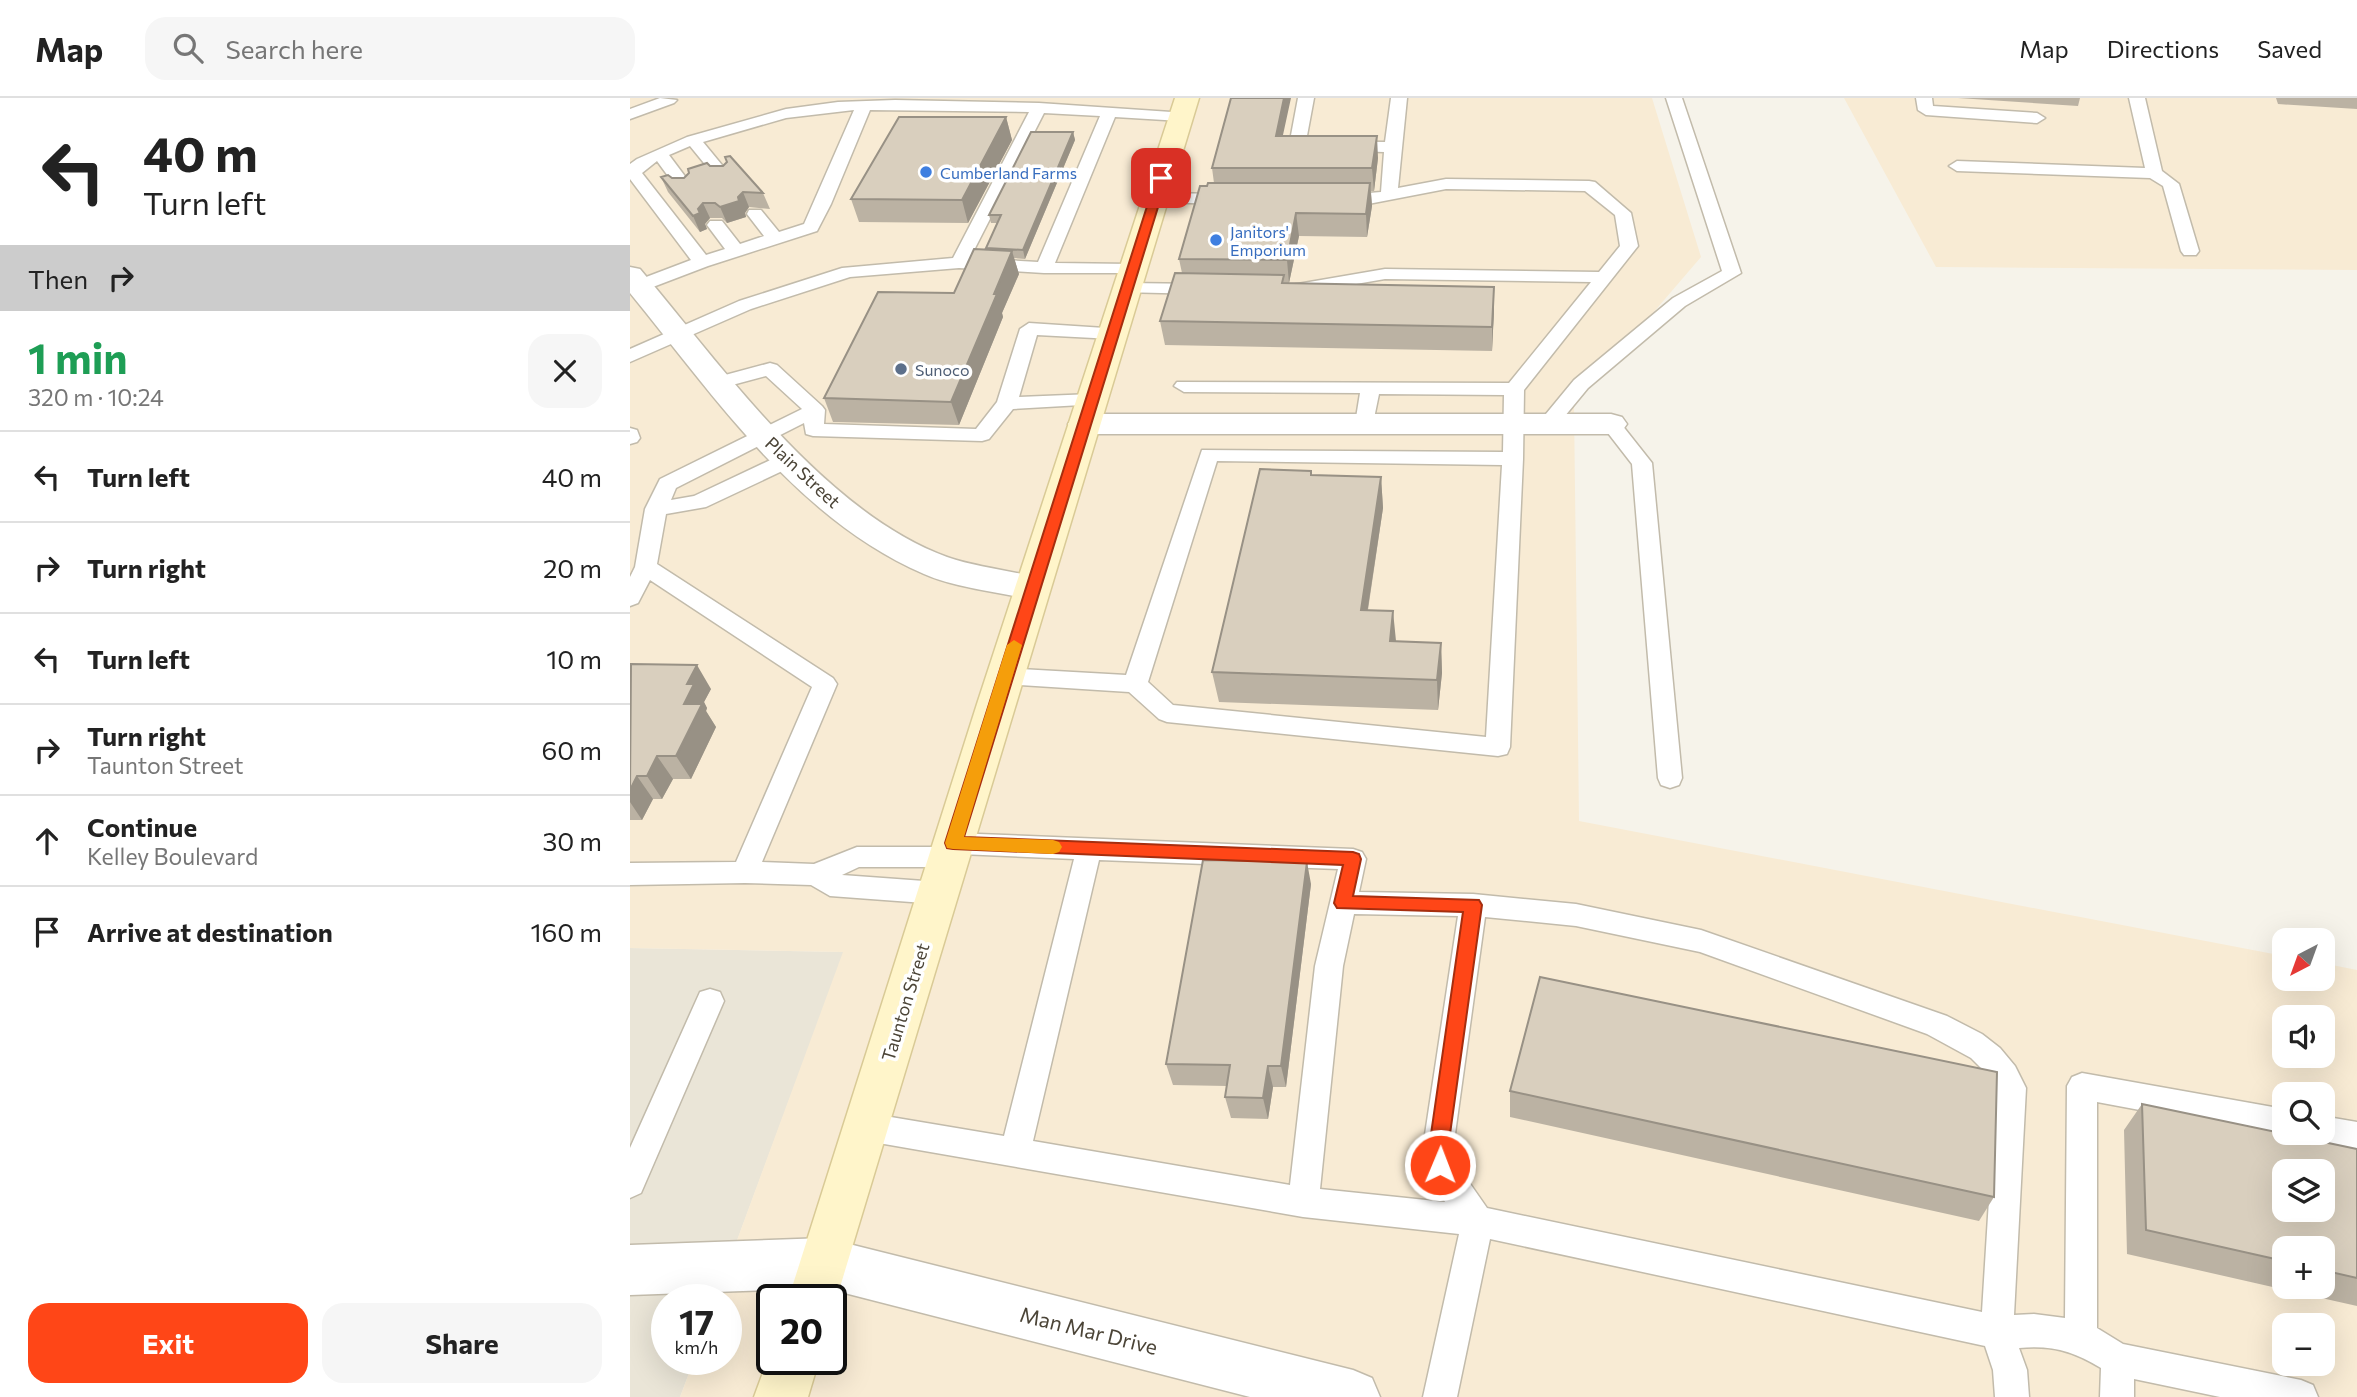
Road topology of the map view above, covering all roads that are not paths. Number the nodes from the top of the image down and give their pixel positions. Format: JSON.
{"nodes":[{"id":1,"x":668,"y":98,"type":"edge"},
{"id":2,"x":1306,"y":98,"type":"edge"},
{"id":3,"x":1399,"y":98,"type":"edge"},
{"id":4,"x":1674,"y":98,"type":"edge"},
{"id":5,"x":1924,"y":98,"type":"edge"},
{"id":6,"x":2137,"y":98,"type":"edge"},
{"id":7,"x":864,"y":106,"type":"junction"},
{"id":8,"x":1184,"y":107,"type":"edge"},
{"id":9,"x":1039,"y":108,"type":"junction"},
{"id":10,"x":630,"y":114,"type":"edge"},
{"id":11,"x":1109,"y":114,"type":"junction"},
{"id":12,"x":2037,"y":118,"type":"dead end"},
{"id":13,"x":693,"y":140,"type":"junction"},
{"id":14,"x":1392,"y":147,"type":"junction"},
{"id":15,"x":659,"y":153,"type":"junction"},
{"id":16,"x":1957,"y":166,"type":"dead end"},
{"id":17,"x":2154,"y":173,"type":"junction"},
{"id":18,"x":723,"y":176,"type":"edge"},
{"id":19,"x":685,"y":187,"type":"edge"},
{"id":20,"x":1390,"y":195,"type":"junction"},
{"id":21,"x":1155,"y":198,"type":"junction"},
{"id":22,"x":1252,"y":199,"type":"edge"},
{"id":23,"x":1322,"y":200,"type":"edge"},
{"id":24,"x":755,"y":214,"type":"edge"},
{"id":25,"x":716,"y":225,"type":"edge"},
{"id":26,"x":775,"y":239,"type":"junction"},
{"id":27,"x":736,"y":251,"type":"junction"},
{"id":28,"x":2190,"y":251,"type":"dead end"},
{"id":29,"x":702,"y":262,"type":"junction"},
{"id":30,"x":958,"y":263,"type":"junction"},
{"id":31,"x":1044,"y":268,"type":"junction"},
{"id":32,"x":1605,"y":277,"type":"junction"},
{"id":33,"x":1128,"y":278,"type":"junction"},
{"id":34,"x":634,"y":280,"type":"edge"},
{"id":35,"x":1220,"y":289,"type":"edge"},
{"id":36,"x":1275,"y":290,"type":"edge"},
{"id":37,"x":1113,"y":333,"type":"junction"},
{"id":38,"x":678,"y":334,"type":"junction"},
{"id":39,"x":630,"y":356,"type":"edge"},
{"id":40,"x":721,"y":382,"type":"junction"},
{"id":41,"x":1184,"y":386,"type":"dead end"},
{"id":42,"x":1370,"y":389,"type":"junction"},
{"id":43,"x":1514,"y":389,"type":"junction"},
{"id":44,"x":1007,"y":403,"type":"junction"},
{"id":45,"x":815,"y":410,"type":"junction"},
{"id":46,"x":1088,"y":412,"type":"junction"},
{"id":47,"x":1365,"y":424,"type":"junction"},
{"id":48,"x":1514,"y":424,"type":"junction"},
{"id":49,"x":1548,"y":424,"type":"junction"},
{"id":50,"x":1611,"y":424,"type":"joint"},
{"id":51,"x":764,"y":436,"type":"junction"},
{"id":52,"x":1513,"y":459,"type":"junction"},
{"id":53,"x":788,"y":460,"type":"junction"},
{"id":54,"x":656,"y":509,"type":"junction"},
{"id":55,"x":646,"y":567,"type":"junction"},
{"id":56,"x":1032,"y":587,"type":"junction"},
{"id":57,"x":630,"y":598,"type":"edge"},
{"id":58,"x":1136,"y":684,"type":"junction"},
{"id":59,"x":1000,"y":690,"type":"junction"},
{"id":60,"x":1670,"y":778,"type":"dead end"},
{"id":61,"x":1089,"y":849,"type":"junction"},
{"id":62,"x":947,"y":864,"type":"junction"},
{"id":63,"x":745,"y":872,"type":"junction"},
{"id":64,"x":630,"y":874,"type":"edge"},
{"id":65,"x":816,"y":875,"type":"junction"},
{"id":66,"x":1343,"y":903,"type":"junction"},
{"id":67,"x":1473,"y":905,"type":"junction"},
{"id":68,"x":710,"y":1001,"type":"dead end"},
{"id":69,"x":2272,"y":1121,"type":"edge"},
{"id":70,"x":867,"y":1127,"type":"junction"},
{"id":71,"x":2335,"y":1132,"type":"edge"},
{"id":72,"x":2357,"y":1136,"type":"edge"},
{"id":73,"x":1015,"y":1153,"type":"junction"},
{"id":74,"x":630,"y":1183,"type":"edge"},
{"id":75,"x":1303,"y":1202,"type":"junction"},
{"id":76,"x":1478,"y":1221,"type":"junction"},
{"id":77,"x":630,"y":1270,"type":"edge"},
{"id":78,"x":819,"y":1281,"type":"edge"},
{"id":79,"x":1997,"y":1333,"type":"junction"},
{"id":80,"x":2081,"y":1338,"type":"junction"},
{"id":81,"x":2118,"y":1359,"type":"junction"},
{"id":82,"x":788,"y":1375,"type":"edge"},
{"id":83,"x":1340,"y":1395,"type":"edge"},
{"id":84,"x":781,"y":1397,"type":"edge"},
{"id":85,"x":1440,"y":1397,"type":"edge"},
{"id":86,"x":2012,"y":1397,"type":"edge"},
{"id":87,"x":2117,"y":1397,"type":"edge"},
{"id":88,"x":2301,"y":1397,"type":"edge"}],
"edges":[{"from":1,"to":10,"type":"lane"},
{"from":2,"to":14,"type":"lane"},
{"from":3,"to":14,"type":"lane"},
{"from":4,"to":49,"type":"lane"},
{"from":5,"to":12,"type":"lane"},
{"from":6,"to":17,"type":"lane"},
{"from":7,"to":9,"type":"lane"},
{"from":7,"to":13,"type":"lane"},
{"from":7,"to":26,"type":"lane"},
{"from":8,"to":11,"type":"lane"},
{"from":8,"to":21,"type":"main road","name":"Taunton Street"},
{"from":9,"to":11,"type":"lane"},
{"from":9,"to":30,"type":"lane"},
{"from":11,"to":31,"type":"lane"},
{"from":13,"to":15,"type":"lane"},
{"from":13,"to":18,"type":"lane"},
{"from":14,"to":20,"type":"lane"},
{"from":15,"to":19,"type":"lane"},
{"from":15,"to":29,"type":"lane"},
{"from":16,"to":17,"type":"lane"},
{"from":17,"to":28,"type":"lane"},
{"from":20,"to":23,"type":"lane"},
{"from":20,"to":32,"type":"lane"},
{"from":21,"to":22,"type":"lane"},
{"from":21,"to":33,"type":"main road","name":"Taunton Street"},
{"from":24,"to":26,"type":"lane"},
{"from":25,"to":27,"type":"lane"},
{"from":26,"to":27,"type":"lane"},
{"from":27,"to":29,"type":"lane"},
{"from":29,"to":34,"type":"lane"},
{"from":30,"to":31,"type":"lane"},
{"from":30,"to":38,"type":"lane"},
{"from":31,"to":33,"type":"lane"},
{"from":32,"to":36,"type":"lane"},
{"from":32,"to":43,"type":"lane"},
{"from":33,"to":35,"type":"lane"},
{"from":33,"to":37,"type":"main road","name":"Taunton Street"},
{"from":34,"to":38,"type":"street","name":"Plain Street"},
{"from":37,"to":44,"type":"lane"},
{"from":37,"to":46,"type":"main road","name":"Taunton Street"},
{"from":38,"to":39,"type":"lane"},
{"from":38,"to":40,"type":"street","name":"Plain Street"},
{"from":40,"to":45,"type":"lane"},
{"from":40,"to":51,"type":"street","name":"Plain Street"},
{"from":41,"to":42,"type":"lane"},
{"from":42,"to":43,"type":"lane"},
{"from":42,"to":47,"type":"lane"},
{"from":43,"to":48,"type":"lane"},
{"from":44,"to":45,"type":"lane"},
{"from":44,"to":46,"type":"lane"},
{"from":45,"to":51,"type":"lane"},
{"from":46,"to":47,"type":"street"},
{"from":46,"to":56,"type":"main road","name":"Taunton Street"},
{"from":47,"to":48,"type":"street"},
{"from":48,"to":49,"type":"street"},
{"from":48,"to":52,"type":"lane"},
{"from":49,"to":50,"type":"street"},
{"from":50,"to":60,"type":"lane"},
{"from":51,"to":53,"type":"street","name":"Plain Street"},
{"from":51,"to":54,"type":"lane"},
{"from":52,"to":58,"type":"lane"},
{"from":52,"to":58,"type":"lane"},
{"from":53,"to":54,"type":"lane"},
{"from":53,"to":56,"type":"street","name":"Plain Street"},
{"from":54,"to":55,"type":"lane"},
{"from":55,"to":57,"type":"lane"},
{"from":55,"to":63,"type":"lane"},
{"from":56,"to":59,"type":"main road","name":"Taunton Street"},
{"from":58,"to":59,"type":"lane"},
{"from":59,"to":62,"type":"main road","name":"Taunton Street"},
{"from":61,"to":62,"type":"lane"},
{"from":61,"to":66,"type":"lane"},
{"from":61,"to":73,"type":"lane"},
{"from":62,"to":65,"type":"lane"},
{"from":62,"to":65,"type":"lane"},
{"from":62,"to":70,"type":"main road","name":"Taunton Street"},
{"from":63,"to":64,"type":"lane"},
{"from":63,"to":65,"type":"lane"},
{"from":66,"to":67,"type":"lane"},
{"from":66,"to":75,"type":"lane"},
{"from":67,"to":76,"type":"lane"},
{"from":67,"to":79,"type":"lane"},
{"from":68,"to":74,"type":"lane"},
{"from":69,"to":80,"type":"lane"},
{"from":70,"to":73,"type":"lane"},
{"from":70,"to":78,"type":"main road","name":"Taunton Street"},
{"from":71,"to":72,"type":"lane"},
{"from":73,"to":75,"type":"lane"},
{"from":75,"to":76,"type":"lane"},
{"from":76,"to":79,"type":"lane"},
{"from":76,"to":85,"type":"lane"},
{"from":77,"to":78,"type":"street","name":"Man Mar Drive"},
{"from":78,"to":83,"type":"street","name":"Man Mar Drive"},
{"from":79,"to":80,"type":"lane"},
{"from":79,"to":86,"type":"lane"},
{"from":80,"to":81,"type":"lane"},
{"from":81,"to":87,"type":"lane"},
{"from":81,"to":88,"type":"lane"},
{"from":82,"to":84,"type":"main road"}]}
